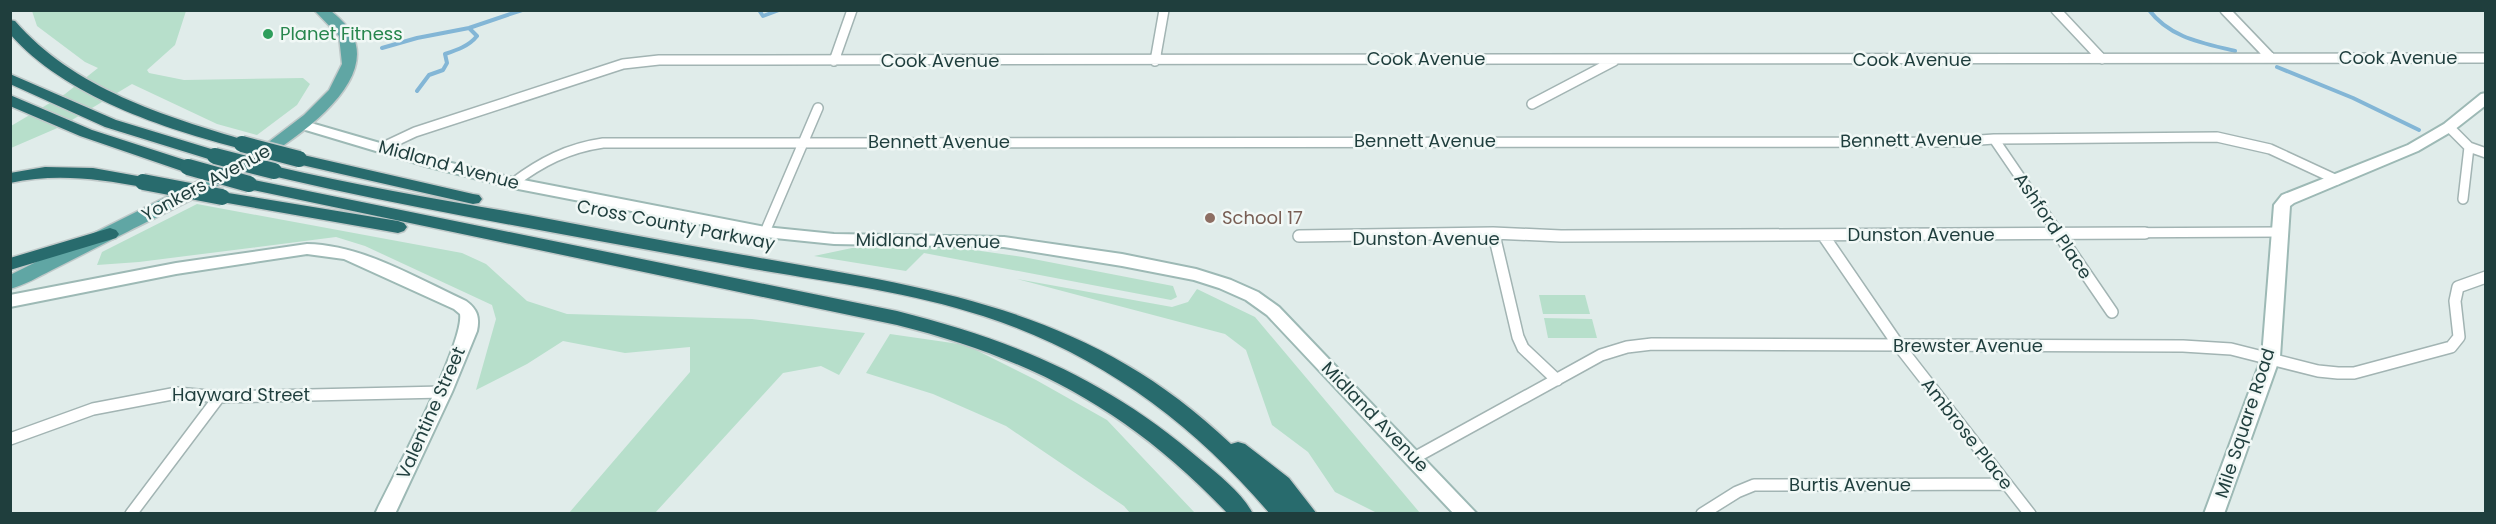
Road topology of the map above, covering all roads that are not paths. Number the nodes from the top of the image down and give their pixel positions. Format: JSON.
{"nodes":[{"id":1,"x":321,"y":10,"type":"edge"},
{"id":2,"x":852,"y":10,"type":"edge"},
{"id":3,"x":1164,"y":10,"type":"edge"},
{"id":4,"x":2056,"y":10,"type":"edge"},
{"id":5,"x":2225,"y":10,"type":"edge"},
{"id":6,"x":10,"y":24,"type":"edge"},
{"id":7,"x":2270,"y":57,"type":"junction"},
{"id":8,"x":2486,"y":58,"type":"edge"},
{"id":9,"x":2102,"y":59,"type":"junction"},
{"id":10,"x":1617,"y":60,"type":"junction"},
{"id":11,"x":834,"y":61,"type":"junction"},
{"id":12,"x":1155,"y":61,"type":"junction"},
{"id":13,"x":10,"y":78,"type":"edge"},
{"id":14,"x":2486,"y":98,"type":"edge"},
{"id":15,"x":10,"y":100,"type":"edge"},
{"id":16,"x":1532,"y":104,"type":"dead end"},
{"id":17,"x":818,"y":108,"type":"dead end"},
{"id":18,"x":304,"y":125,"type":"junction"},
{"id":19,"x":2449,"y":127,"type":"junction"},
{"id":20,"x":1994,"y":139,"type":"junction"},
{"id":21,"x":804,"y":142,"type":"junction"},
{"id":22,"x":2469,"y":147,"type":"junction"},
{"id":23,"x":381,"y":148,"type":"junction"},
{"id":24,"x":2486,"y":153,"type":"edge"},
{"id":25,"x":10,"y":177,"type":"edge"},
{"id":26,"x":2337,"y":180,"type":"junction"},
{"id":27,"x":513,"y":183,"type":"junction"},
{"id":28,"x":2463,"y":199,"type":"dead end"},
{"id":29,"x":765,"y":232,"type":"junction"},
{"id":30,"x":2281,"y":232,"type":"junction"},
{"id":31,"x":110,"y":234,"type":"junction"},
{"id":32,"x":2057,"y":234,"type":"junction"},
{"id":33,"x":608,"y":235,"type":"junction"},
{"id":34,"x":1822,"y":235,"type":"junction"},
{"id":35,"x":1299,"y":236,"type":"dead end"},
{"id":36,"x":1561,"y":236,"type":"junction"},
{"id":37,"x":1327,"y":237,"type":"junction"},
{"id":38,"x":1495,"y":239,"type":"junction"},
{"id":39,"x":531,"y":243,"type":"junction"},
{"id":40,"x":10,"y":264,"type":"edge"},
{"id":41,"x":2486,"y":277,"type":"edge"},
{"id":42,"x":11,"y":297,"type":"edge"},
{"id":43,"x":2112,"y":312,"type":"dead end"},
{"id":44,"x":1899,"y":346,"type":"junction"},
{"id":45,"x":2271,"y":357,"type":"junction"},
{"id":46,"x":1557,"y":380,"type":"junction"},
{"id":47,"x":443,"y":392,"type":"junction"},
{"id":48,"x":219,"y":396,"type":"junction"},
{"id":49,"x":1202,"y":428,"type":"junction"},
{"id":50,"x":10,"y":439,"type":"edge"},
{"id":51,"x":1414,"y":458,"type":"junction"},
{"id":52,"x":2005,"y":484,"type":"junction"},
{"id":53,"x":131,"y":513,"type":"edge"},
{"id":54,"x":386,"y":513,"type":"edge"},
{"id":55,"x":1242,"y":513,"type":"edge"},
{"id":56,"x":1283,"y":513,"type":"edge"},
{"id":57,"x":1306,"y":513,"type":"edge"},
{"id":58,"x":1467,"y":513,"type":"edge"},
{"id":59,"x":1702,"y":513,"type":"edge"},
{"id":60,"x":2030,"y":513,"type":"edge"},
{"id":61,"x":2214,"y":513,"type":"edge"}],
"edges":[{"from":1,"to":18,"type":"main road","name":"Yonkers Avenue"},
{"from":2,"to":11,"type":"street"},
{"from":3,"to":12,"type":"street"},
{"from":4,"to":9,"type":"street"},
{"from":5,"to":7,"type":"street"},
{"from":6,"to":33,"type":"highway","bridge":true},
{"from":7,"to":8,"type":"street","name":"Cook Avenue"},
{"from":7,"to":9,"type":"street","name":"Cook Avenue"},
{"from":9,"to":10,"type":"street","name":"Cook Avenue"},
{"from":10,"to":12,"type":"street","name":"Cook Avenue"},
{"from":10,"to":16,"type":"street"},
{"from":11,"to":12,"type":"street","name":"Cook Avenue"},
{"from":11,"to":23,"type":"street","name":"Cook Avenue"},
{"from":13,"to":33,"type":"highway","name":"Cross County Parkway","bridge":true},
{"from":14,"to":19,"type":"street","name":"Mile Square Road"},
{"from":15,"to":39,"type":"highway","bridge":true},
{"from":17,"to":21,"type":"street"},
{"from":18,"to":23,"type":"street","name":"Midland Avenue"},
{"from":18,"to":31,"type":"main road","name":"Yonkers Avenue"},
{"from":19,"to":22,"type":"street"},
{"from":19,"to":26,"type":"street","name":"Mile Square Road"},
{"from":20,"to":21,"type":"street","name":"Bennett Avenue"},
{"from":20,"to":26,"type":"street","name":"Bennett Avenue"},
{"from":20,"to":32,"type":"street","name":"Ashford Place"},
{"from":21,"to":27,"type":"street","name":"Bennett Avenue"},
{"from":21,"to":29,"type":"street"},
{"from":22,"to":24,"type":"street"},
{"from":22,"to":28,"type":"street"},
{"from":23,"to":27,"type":"street","name":"Midland Avenue"},
{"from":25,"to":39,"type":"highway","bridge":true},
{"from":26,"to":30,"type":"street","name":"Mile Square Road"},
{"from":27,"to":29,"type":"street","name":"Midland Avenue"},
{"from":29,"to":51,"type":"street","name":"Midland Avenue"},
{"from":30,"to":32,"type":"street","name":"Dunston Avenue"},
{"from":30,"to":45,"type":"street","name":"Mile Square Road"},
{"from":31,"to":40,"type":"highway"},
{"from":31,"to":42,"type":"main road","name":"Yonkers Avenue"},
{"from":32,"to":34,"type":"street","name":"Dunston Avenue"},
{"from":32,"to":43,"type":"street","name":"Ashford Place"},
{"from":33,"to":49,"type":"highway","name":"Cross County Parkway"},
{"from":34,"to":36,"type":"street","name":"Dunston Avenue"},
{"from":34,"to":44,"type":"street","name":"Ambrose Place"},
{"from":35,"to":37,"type":"street","name":"Dunston Avenue"},
{"from":36,"to":37,"type":"street","name":"Dunston Avenue"},
{"from":36,"to":38,"type":"street","name":"Dunston Avenue"},
{"from":37,"to":38,"type":"street","name":"Dunston Avenue"},
{"from":38,"to":46,"type":"street"},
{"from":39,"to":55,"type":"highway"},
{"from":41,"to":45,"type":"street","name":"Brewster Avenue"},
{"from":42,"to":47,"type":"street","name":"Valentine Street"},
{"from":44,"to":45,"type":"street","name":"Brewster Avenue"},
{"from":44,"to":46,"type":"street","name":"Brewster Avenue"},
{"from":44,"to":52,"type":"street","name":"Ambrose Place"},
{"from":45,"to":61,"type":"street","name":"Mile Square Road"},
{"from":46,"to":51,"type":"street","name":"Brewster Avenue"},
{"from":47,"to":48,"type":"street","name":"Hayward Street"},
{"from":47,"to":54,"type":"street","name":"Valentine Street"},
{"from":48,"to":50,"type":"street","name":"Hayward Street"},
{"from":48,"to":53,"type":"street"},
{"from":49,"to":56,"type":"highway","name":"Cross County Parkway"},
{"from":49,"to":57,"type":"highway"},
{"from":51,"to":58,"type":"street","name":"Midland Avenue"},
{"from":52,"to":59,"type":"street","name":"Burtis Avenue"},
{"from":52,"to":60,"type":"street","name":"Ambrose Place"}]}
